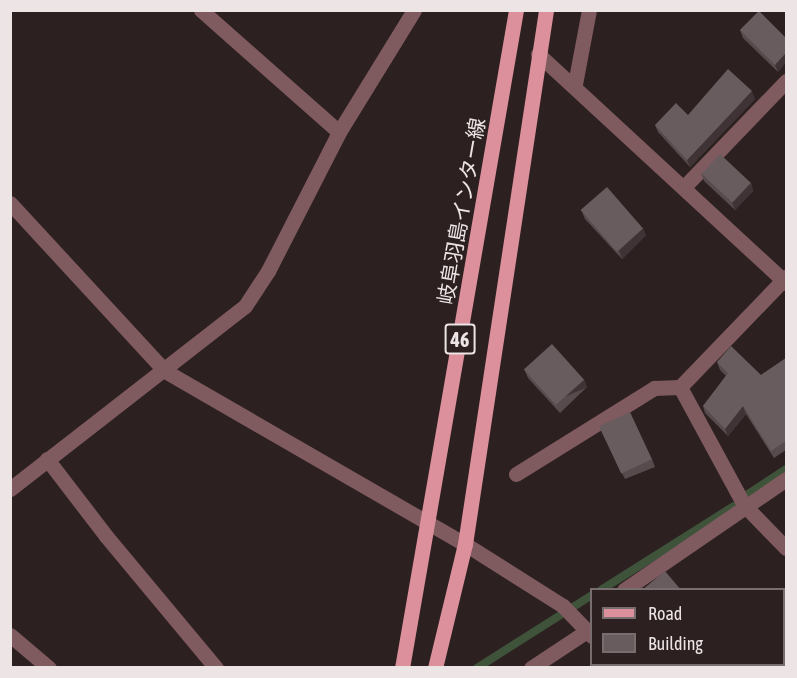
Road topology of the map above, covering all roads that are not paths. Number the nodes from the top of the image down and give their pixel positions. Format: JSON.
{"nodes":[{"id":1,"x":201,"y":10,"type":"edge"},
{"id":2,"x":414,"y":10,"type":"edge"},
{"id":3,"x":516,"y":10,"type":"edge"},
{"id":4,"x":546,"y":10,"type":"edge"},
{"id":5,"x":589,"y":10,"type":"edge"},
{"id":6,"x":538,"y":54,"type":"junction"},
{"id":7,"x":786,"y":81,"type":"edge"},
{"id":8,"x":575,"y":84,"type":"junction"},
{"id":9,"x":339,"y":132,"type":"junction"},
{"id":10,"x":684,"y":187,"type":"junction"},
{"id":11,"x":10,"y":202,"type":"edge"},
{"id":12,"x":785,"y":280,"type":"edge"},
{"id":13,"x":165,"y":371,"type":"junction"},
{"id":14,"x":680,"y":387,"type":"junction"},
{"id":15,"x":47,"y":459,"type":"junction"},
{"id":16,"x":516,"y":474,"type":"dead end"},
{"id":17,"x":786,"y":479,"type":"edge"},
{"id":18,"x":11,"y":488,"type":"edge"},
{"id":19,"x":744,"y":505,"type":"junction"},
{"id":20,"x":429,"y":523,"type":"junction"},
{"id":21,"x":465,"y":544,"type":"junction"},
{"id":22,"x":786,"y":548,"type":"edge"},
{"id":23,"x":627,"y":588,"type":"edge"},
{"id":24,"x":590,"y":613,"type":"edge"},
{"id":25,"x":578,"y":622,"type":"edge"},
{"id":26,"x":10,"y":635,"type":"edge"},
{"id":27,"x":49,"y":668,"type":"edge"},
{"id":28,"x":216,"y":668,"type":"edge"},
{"id":29,"x":402,"y":668,"type":"edge"},
{"id":30,"x":435,"y":668,"type":"edge"},
{"id":31,"x":531,"y":668,"type":"edge"}],
"edges":[{"from":1,"to":9,"type":"street"},
{"from":2,"to":9,"type":"street"},
{"from":3,"to":20,"type":"main road","name":"岐阜羽島インター線","number":"46"},
{"from":4,"to":6,"type":"main road","number":"46"},
{"from":5,"to":8,"type":"street"},
{"from":6,"to":8,"type":"street"},
{"from":6,"to":21,"type":"main road","number":"46"},
{"from":7,"to":10,"type":"street"},
{"from":8,"to":10,"type":"street"},
{"from":9,"to":13,"type":"street"},
{"from":10,"to":12,"type":"street"},
{"from":11,"to":13,"type":"street"},
{"from":12,"to":14,"type":"street"},
{"from":13,"to":15,"type":"street"},
{"from":13,"to":20,"type":"street"},
{"from":14,"to":16,"type":"street"},
{"from":14,"to":19,"type":"street"},
{"from":15,"to":18,"type":"street"},
{"from":15,"to":28,"type":"street"},
{"from":17,"to":19,"type":"street"},
{"from":19,"to":22,"type":"street"},
{"from":19,"to":23,"type":"street"},
{"from":20,"to":21,"type":"street"},
{"from":20,"to":29,"type":"main road","name":"岐阜羽島インター線","number":"46"},
{"from":21,"to":25,"type":"street"},
{"from":21,"to":30,"type":"main road","number":"46"},
{"from":24,"to":25,"type":"street"},
{"from":25,"to":31,"type":"street"},
{"from":26,"to":27,"type":"street"}]}
